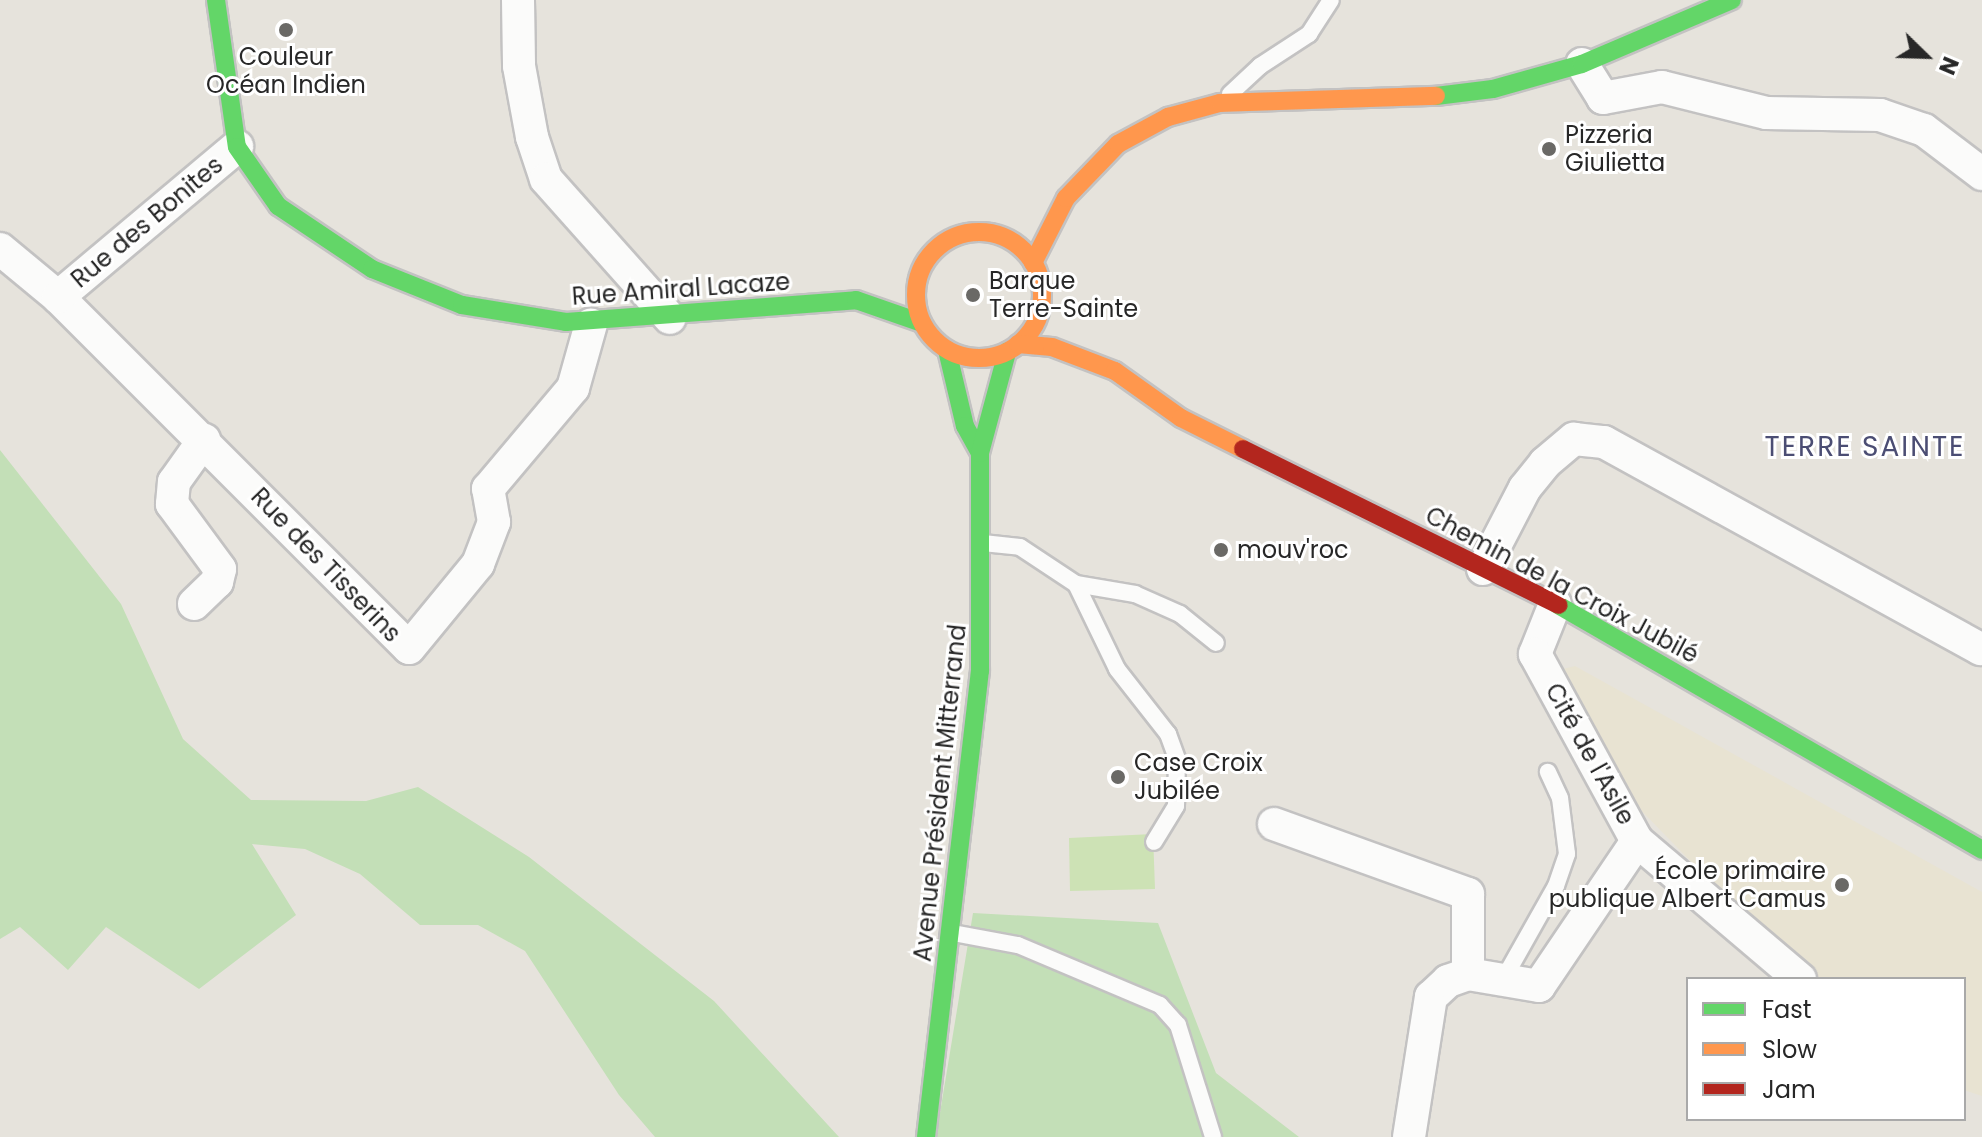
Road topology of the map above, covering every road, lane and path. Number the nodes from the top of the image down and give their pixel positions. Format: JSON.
{"nodes":[{"id":1,"x":216,"y":0,"type":"edge"},
{"id":2,"x":518,"y":0,"type":"edge"},
{"id":3,"x":1331,"y":0,"type":"edge"},
{"id":4,"x":1732,"y":0,"type":"edge"},
{"id":5,"x":1582,"y":64,"type":"junction"},
{"id":6,"x":1220,"y":103,"type":"junction"},
{"id":7,"x":237,"y":147,"type":"junction"},
{"id":8,"x":1982,"y":174,"type":"edge"},
{"id":9,"x":1066,"y":198,"type":"junction"},
{"id":10,"x":994,"y":234,"type":"junction"},
{"id":11,"x":0,"y":249,"type":"edge"},
{"id":12,"x":927,"y":260,"type":"junction"},
{"id":13,"x":1036,"y":270,"type":"junction"},
{"id":14,"x":58,"y":297,"type":"junction"},
{"id":15,"x":856,"y":300,"type":"junction"},
{"id":16,"x":1063,"y":315,"type":"dead end"},
{"id":17,"x":670,"y":318,"type":"junction"},
{"id":18,"x":922,"y":323,"type":"junction"},
{"id":19,"x":591,"y":324,"type":"junction"},
{"id":20,"x":1094,"y":344,"type":"dead end"},
{"id":21,"x":1013,"y":348,"type":"junction"},
{"id":22,"x":947,"y":350,"type":"junction"},
{"id":23,"x":1115,"y":371,"type":"junction"},
{"id":24,"x":204,"y":440,"type":"junction"},
{"id":25,"x":980,"y":453,"type":"junction"},
{"id":26,"x":983,"y":543,"type":"junction"},
{"id":27,"x":1483,"y":569,"type":"junction"},
{"id":28,"x":1076,"y":584,"type":"junction"},
{"id":29,"x":194,"y":604,"type":"dead end"},
{"id":30,"x":1555,"y":604,"type":"junction"},
{"id":31,"x":1216,"y":643,"type":"dead end"},
{"id":32,"x":1981,"y":649,"type":"edge"},
{"id":33,"x":1548,"y":772,"type":"dead end"},
{"id":34,"x":1274,"y":824,"type":"dead end"},
{"id":35,"x":1637,"y":841,"type":"junction"},
{"id":36,"x":1154,"y":842,"type":"dead end"},
{"id":37,"x":1982,"y":850,"type":"edge"},
{"id":38,"x":951,"y":933,"type":"junction"},
{"id":39,"x":1468,"y":974,"type":"junction"},
{"id":40,"x":1798,"y":977,"type":"edge"},
{"id":41,"x":1503,"y":980,"type":"junction"},
{"id":42,"x":926,"y":1137,"type":"edge"},
{"id":43,"x":1213,"y":1137,"type":"edge"},
{"id":44,"x":1409,"y":1137,"type":"edge"}],
"edges":[{"from":1,"to":7,"type":"street","name":"Rue Amiral Lacaze"},
{"from":2,"to":17,"type":"street"},
{"from":3,"to":6,"type":"lane"},
{"from":4,"to":5,"type":"street"},
{"from":5,"to":6,"type":"street"},
{"from":5,"to":8,"type":"street"},
{"from":6,"to":9,"type":"street"},
{"from":7,"to":14,"type":"street","name":"Rue des Bonites"},
{"from":7,"to":19,"type":"street","name":"Rue Amiral Lacaze"},
{"from":9,"to":10,"type":"street"},
{"from":9,"to":13,"type":"street"},
{"from":10,"to":12,"type":"street"},
{"from":10,"to":13,"type":"street"},
{"from":11,"to":14,"type":"street","name":"Rue des Tisserins"},
{"from":12,"to":15,"type":"street","name":"Rue Amiral Lacaze"},
{"from":12,"to":18,"type":"street"},
{"from":13,"to":16,"type":"street"},
{"from":13,"to":21,"type":"street"},
{"from":14,"to":24,"type":"street","name":"Rue des Tisserins"},
{"from":15,"to":17,"type":"street","name":"Rue Amiral Lacaze"},
{"from":15,"to":18,"type":"street","name":"Rue Amiral Lacaze"},
{"from":17,"to":19,"type":"street","name":"Rue Amiral Lacaze"},
{"from":18,"to":22,"type":"street"},
{"from":19,"to":24,"type":"street","name":"Rue des Tisserins"},
{"from":20,"to":23,"type":"street","name":"Chemin de la Croix Jubilé"},
{"from":21,"to":22,"type":"street"},
{"from":21,"to":23,"type":"street","name":"Chemin de la Croix Jubilé"},
{"from":21,"to":25,"type":"street","name":"Avenue Président Mitterrand"},
{"from":22,"to":25,"type":"street","name":"Avenue Président Mitterrand"},
{"from":23,"to":27,"type":"street","name":"Chemin de la Croix Jubilé"},
{"from":24,"to":29,"type":"street"},
{"from":25,"to":26,"type":"street","name":"Avenue Président Mitterrand"},
{"from":26,"to":28,"type":"lane"},
{"from":26,"to":38,"type":"street","name":"Avenue Président Mitterrand"},
{"from":27,"to":30,"type":"street","name":"Chemin de la Croix Jubilé"},
{"from":27,"to":32,"type":"street"},
{"from":28,"to":31,"type":"lane"},
{"from":28,"to":36,"type":"lane"},
{"from":30,"to":35,"type":"street","name":"Cité de l'Asile"},
{"from":30,"to":37,"type":"street","name":"Chemin de la Croix Jubilé"},
{"from":33,"to":41,"type":"lane"},
{"from":34,"to":39,"type":"street"},
{"from":35,"to":40,"type":"street","name":"Cité de l'Asile"},
{"from":35,"to":41,"type":"street"},
{"from":38,"to":42,"type":"street","name":"Avenue Président Mitterrand"},
{"from":38,"to":43,"type":"lane"},
{"from":39,"to":41,"type":"street"},
{"from":39,"to":44,"type":"street"}]}
